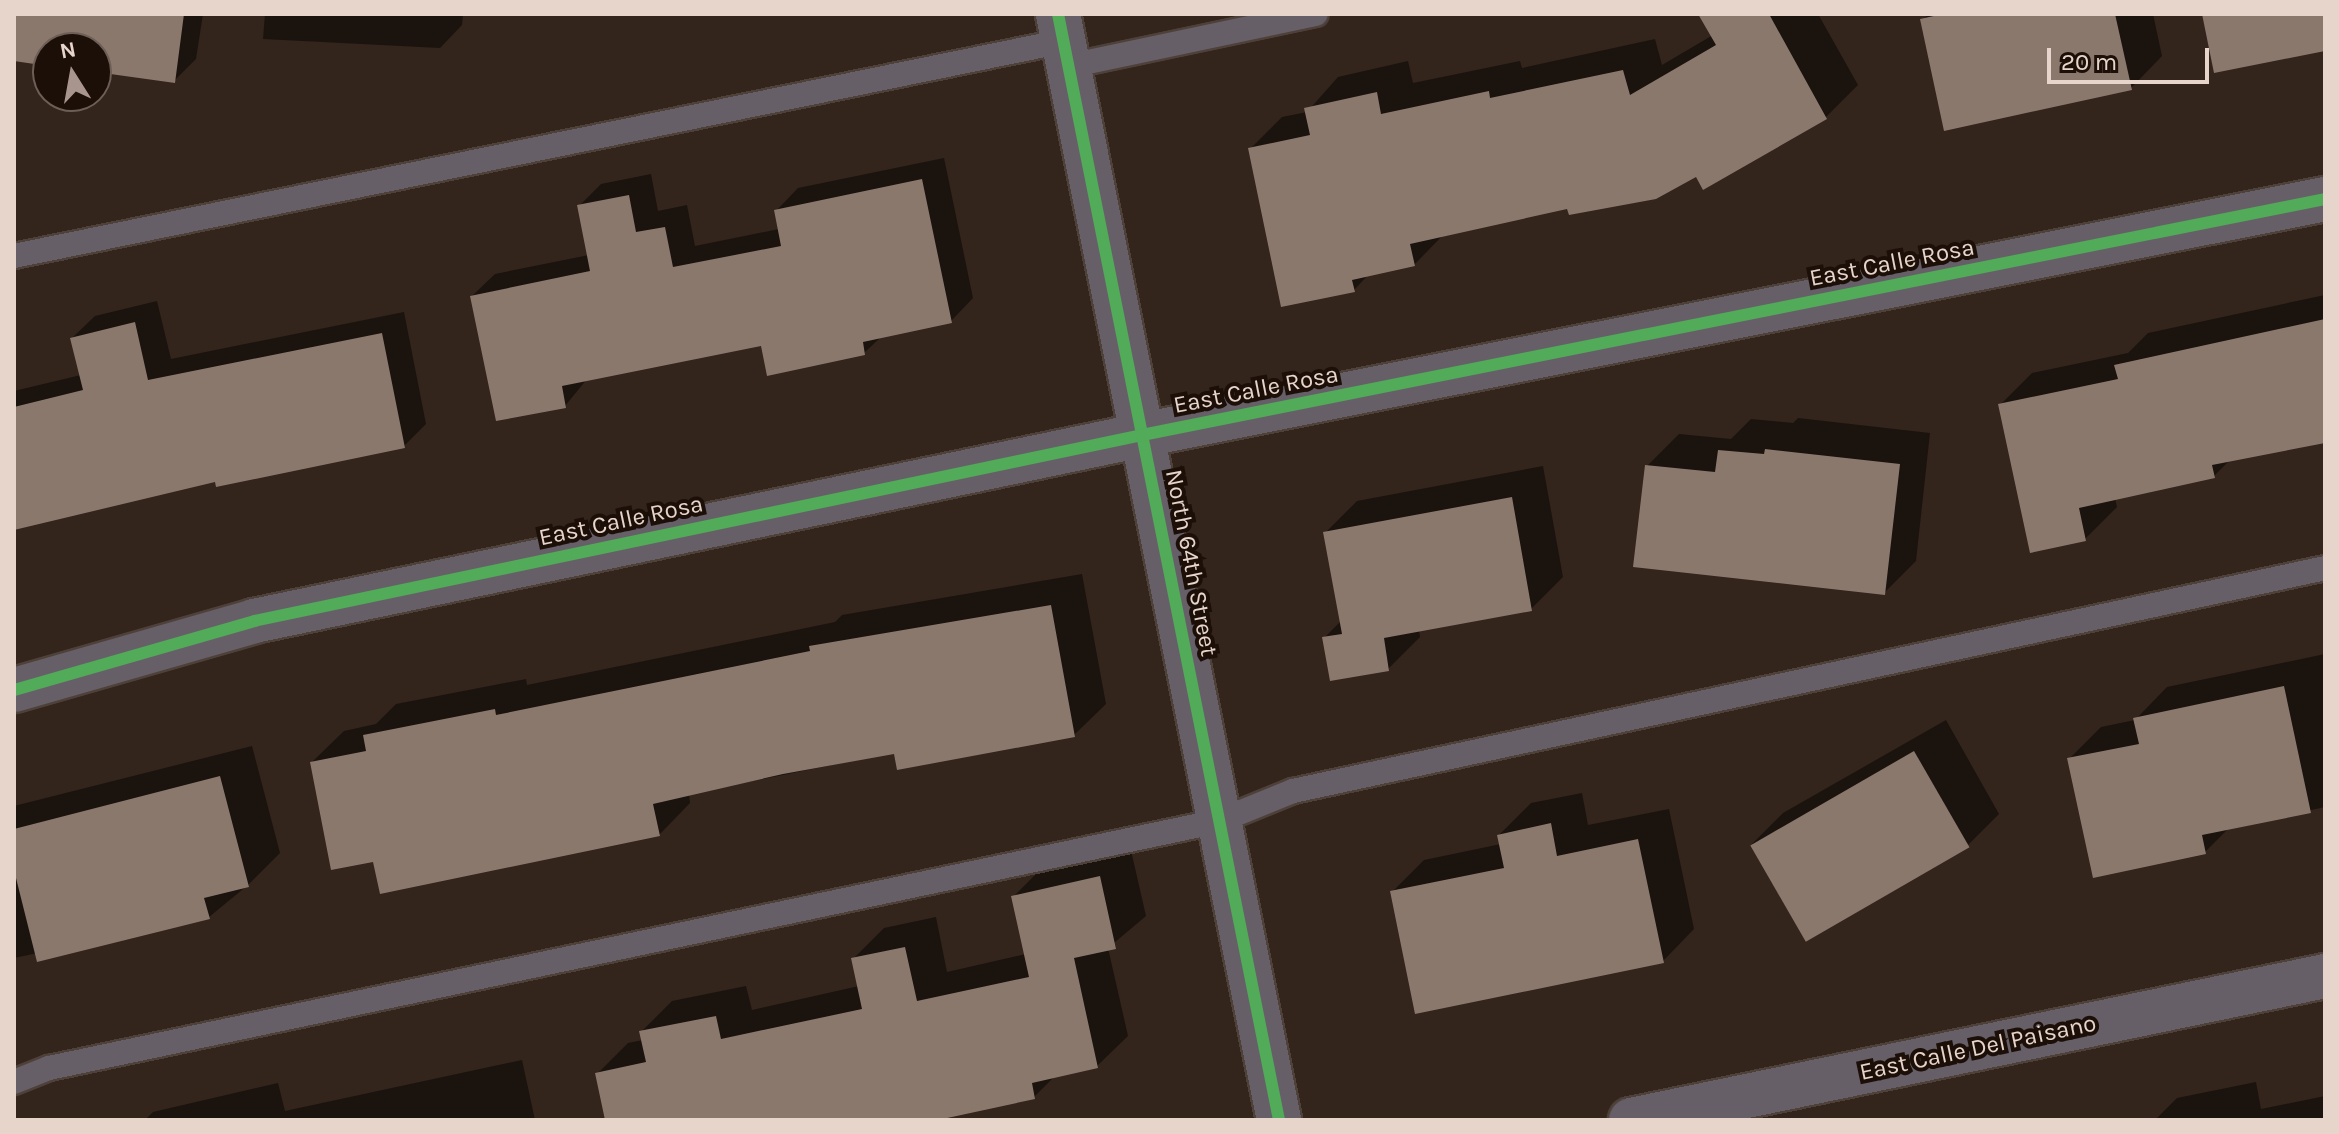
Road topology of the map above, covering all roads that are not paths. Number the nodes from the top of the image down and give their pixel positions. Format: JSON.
{"nodes":[{"id":1,"x":1316,"y":14,"type":"edge"},
{"id":2,"x":1064,"y":40,"type":"edge"},
{"id":3,"x":2325,"y":199,"type":"edge"},
{"id":4,"x":14,"y":256,"type":"edge"},
{"id":5,"x":1142,"y":435,"type":"junction"},
{"id":6,"x":2325,"y":568,"type":"edge"},
{"id":7,"x":14,"y":690,"type":"edge"},
{"id":8,"x":1219,"y":821,"type":"junction"},
{"id":9,"x":2325,"y":976,"type":"edge"},
{"id":10,"x":14,"y":1082,"type":"edge"},
{"id":11,"x":1279,"y":1120,"type":"edge"},
{"id":12,"x":1631,"y":1120,"type":"edge"}],
"edges":[{"from":1,"to":2,"type":"lane"},
{"from":2,"to":4,"type":"lane"},
{"from":2,"to":5,"type":"street","name":"North 64th Street"},
{"from":3,"to":5,"type":"street","name":"East Calle Rosa"},
{"from":5,"to":7,"type":"street","name":"East Calle Rosa"},
{"from":5,"to":8,"type":"street","name":"North 64th Street"},
{"from":6,"to":8,"type":"lane"},
{"from":8,"to":10,"type":"lane"},
{"from":8,"to":11,"type":"street","name":"North 64th Street"},
{"from":9,"to":12,"type":"street","name":"East Calle Del Paisano"}]}
